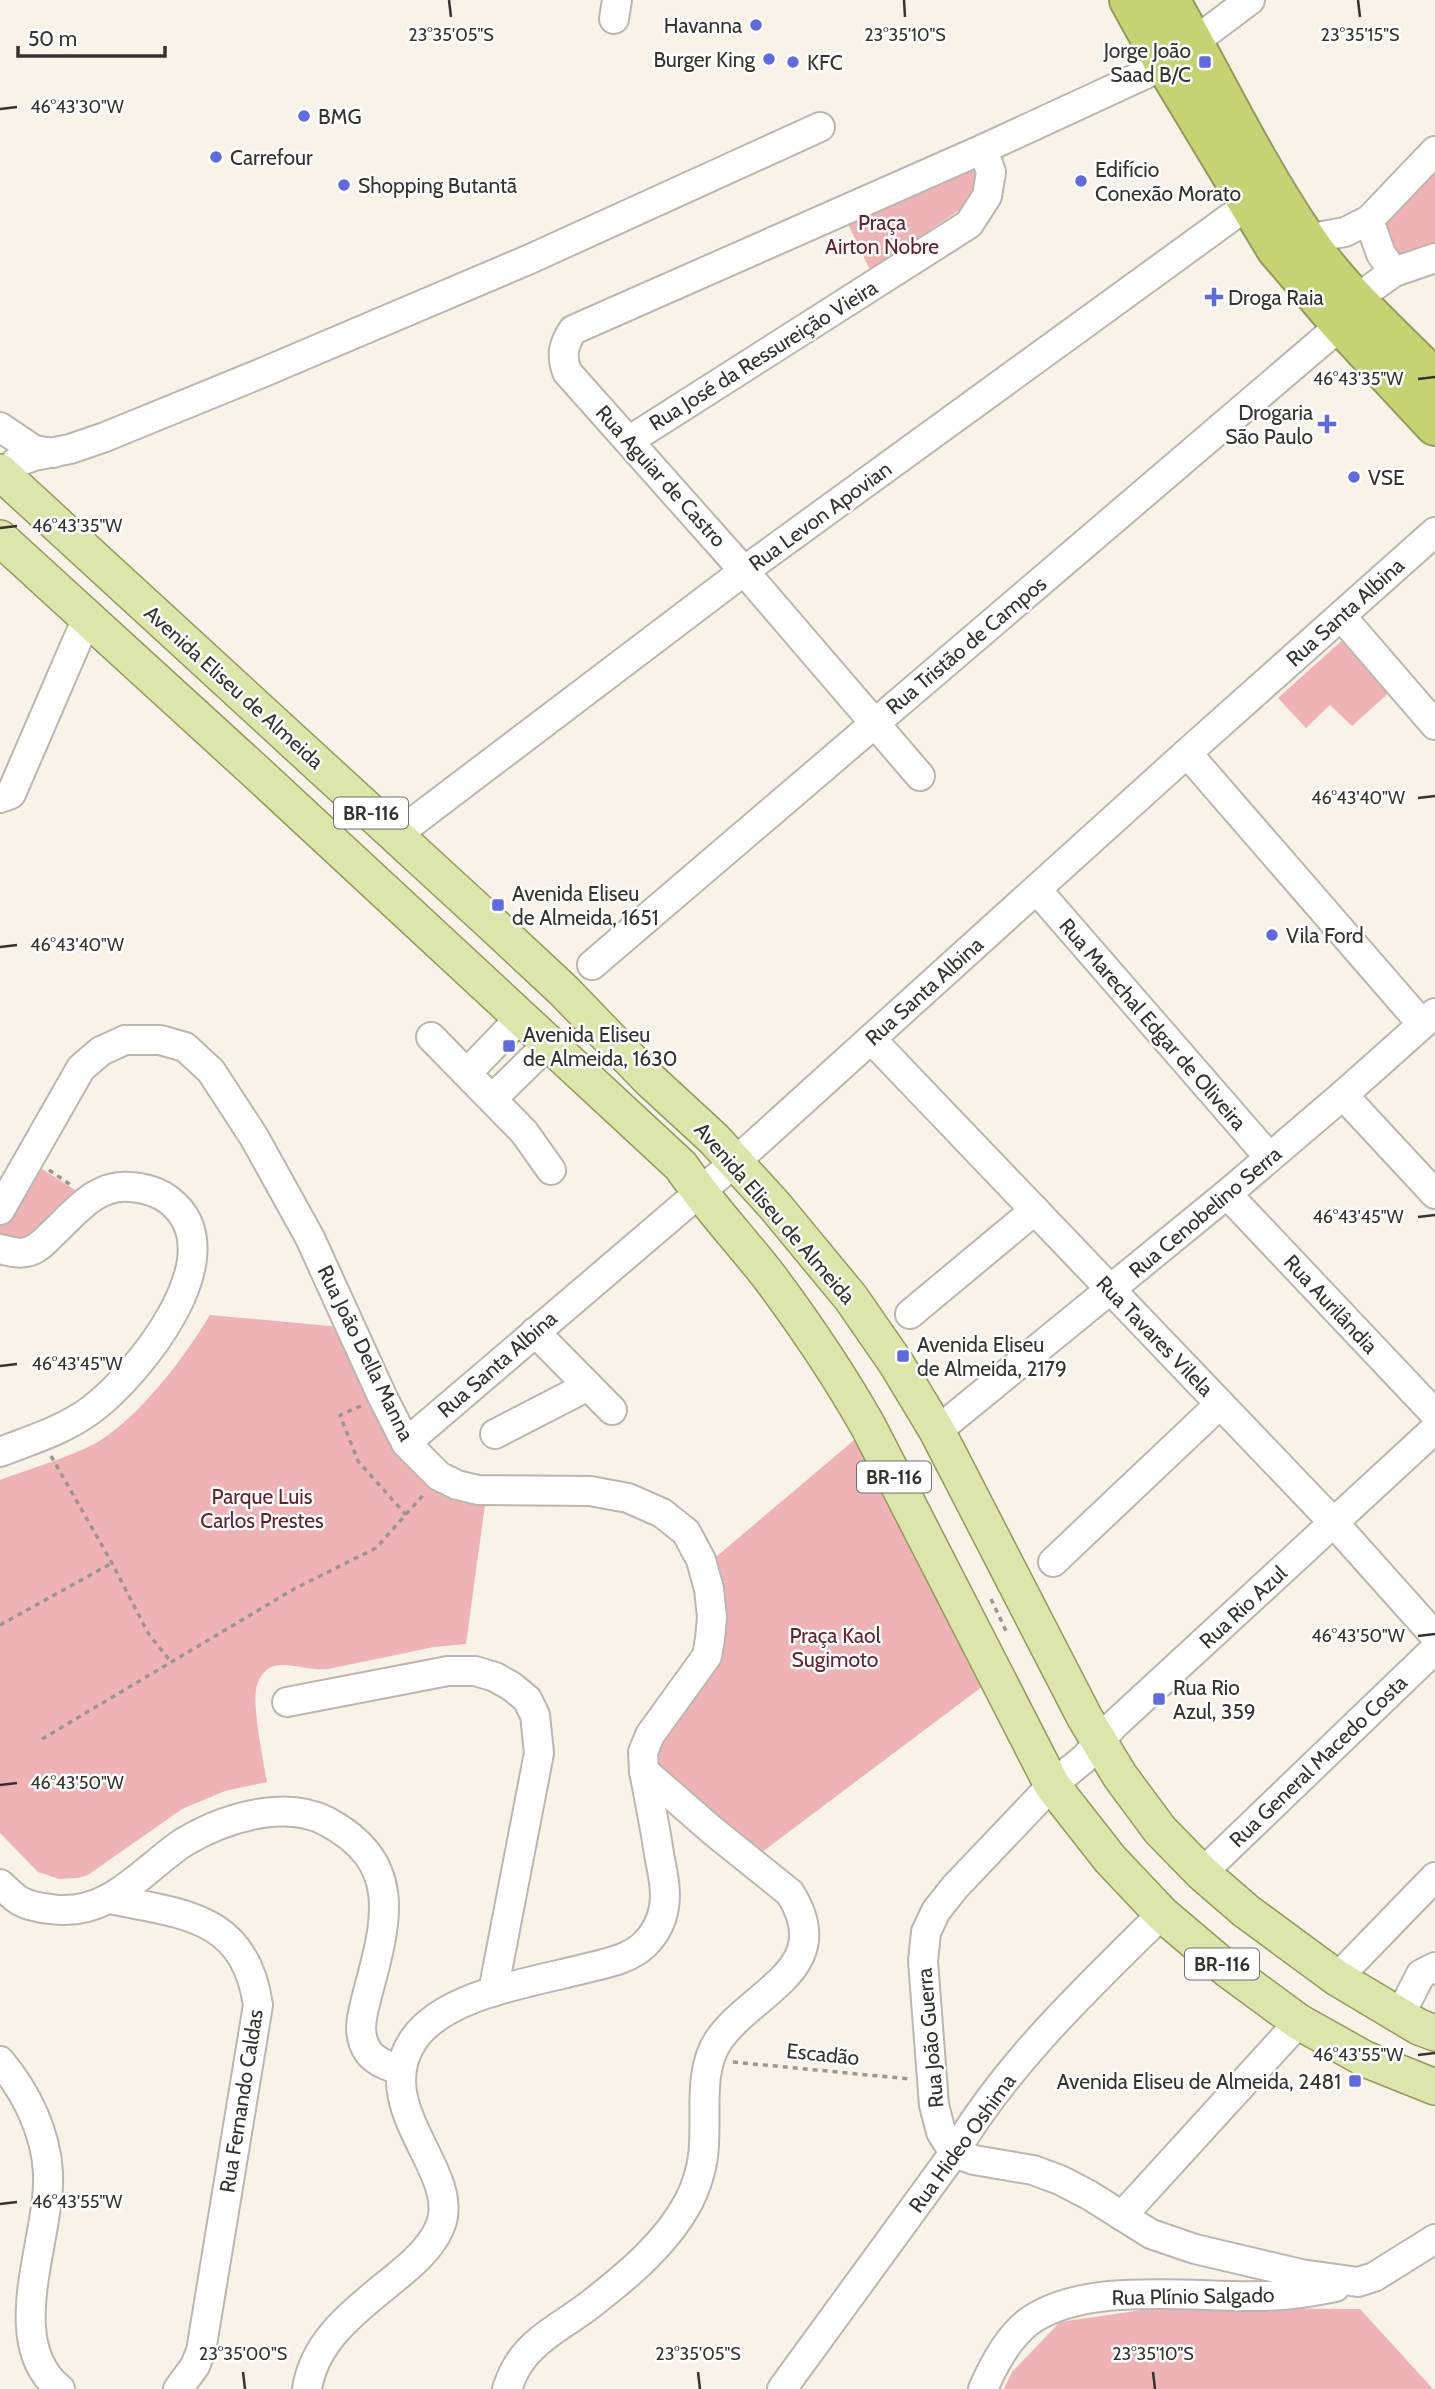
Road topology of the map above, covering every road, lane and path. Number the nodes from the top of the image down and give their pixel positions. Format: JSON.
{"nodes":[{"id":1,"x":1129,"y":0,"type":"edge"},
{"id":2,"x":1170,"y":0,"type":"edge"},
{"id":3,"x":1250,"y":0,"type":"edge"},
{"id":4,"x":1179,"y":53,"type":"junction"},
{"id":5,"x":820,"y":127,"type":"dead end"},
{"id":6,"x":983,"y":149,"type":"junction"},
{"id":7,"x":1435,"y":151,"type":"edge"},
{"id":8,"x":1249,"y":204,"type":"junction"},
{"id":9,"x":1369,"y":220,"type":"junction"},
{"id":10,"x":1306,"y":239,"type":"junction"},
{"id":11,"x":1435,"y":258,"type":"edge"},
{"id":12,"x":1394,"y":272,"type":"junction"},
{"id":13,"x":1349,"y":312,"type":"junction"},
{"id":14,"x":1435,"y":379,"type":"edge"},
{"id":15,"x":1435,"y":426,"type":"edge"},
{"id":16,"x":0,"y":428,"type":"edge"},
{"id":17,"x":630,"y":440,"type":"junction"},
{"id":18,"x":54,"y":453,"type":"junction"},
{"id":19,"x":3,"y":475,"type":"edge"},
{"id":20,"x":1435,"y":532,"type":"edge"},
{"id":21,"x":0,"y":538,"type":"edge"},
{"id":22,"x":744,"y":571,"type":"junction"},
{"id":23,"x":1341,"y":616,"type":"junction"},
{"id":24,"x":87,"y":618,"type":"junction"},
{"id":25,"x":874,"y":723,"type":"junction"},
{"id":26,"x":1435,"y":725,"type":"edge"},
{"id":27,"x":1187,"y":753,"type":"junction"},
{"id":28,"x":920,"y":776,"type":"dead end"},
{"id":29,"x":0,"y":798,"type":"edge"},
{"id":30,"x":396,"y":835,"type":"junction"},
{"id":31,"x":1037,"y":890,"type":"junction"},
{"id":32,"x":592,"y":965,"type":"dead end"},
{"id":33,"x":520,"y":1018,"type":"junction"},
{"id":34,"x":1428,"y":1019,"type":"edge"},
{"id":35,"x":432,"y":1037,"type":"dead end"},
{"id":36,"x":871,"y":1039,"type":"junction"},
{"id":37,"x":548,"y":1044,"type":"junction"},
{"id":38,"x":467,"y":1073,"type":"junction"},
{"id":39,"x":1343,"y":1096,"type":"junction"},
{"id":40,"x":493,"y":1098,"type":"junction"},
{"id":41,"x":1269,"y":1157,"type":"junction"},
{"id":42,"x":29,"y":1158,"type":"junction"},
{"id":43,"x":735,"y":1162,"type":"junction"},
{"id":44,"x":551,"y":1170,"type":"dead end"},
{"id":45,"x":699,"y":1193,"type":"junction"},
{"id":46,"x":1227,"y":1194,"type":"junction"},
{"id":47,"x":1435,"y":1194,"type":"edge"},
{"id":48,"x":90,"y":1198,"type":"junction"},
{"id":49,"x":0,"y":1210,"type":"edge"},
{"id":50,"x":1035,"y":1210,"type":"junction"},
{"id":51,"x":0,"y":1249,"type":"edge"},
{"id":52,"x":1111,"y":1290,"type":"junction"},
{"id":53,"x":910,"y":1314,"type":"dead end"},
{"id":54,"x":535,"y":1332,"type":"junction"},
{"id":55,"x":588,"y":1386,"type":"junction"},
{"id":56,"x":382,"y":1396,"type":"junction"},
{"id":57,"x":1220,"y":1404,"type":"junction"},
{"id":58,"x":612,"y":1410,"type":"dead end"},
{"id":59,"x":1435,"y":1414,"type":"edge"},
{"id":60,"x":1435,"y":1429,"type":"edge"},
{"id":61,"x":937,"y":1432,"type":"junction"},
{"id":62,"x":495,"y":1434,"type":"dead end"},
{"id":63,"x":39,"y":1437,"type":"junction"},
{"id":64,"x":406,"y":1443,"type":"junction"},
{"id":65,"x":0,"y":1452,"type":"edge"},
{"id":66,"x":439,"y":1476,"type":"junction"},
{"id":67,"x":406,"y":1515,"type":"junction"},
{"id":68,"x":1334,"y":1523,"type":"junction"},
{"id":69,"x":1053,"y":1562,"type":"dead end"},
{"id":70,"x":111,"y":1563,"type":"junction"},
{"id":71,"x":0,"y":1625,"type":"edge"},
{"id":72,"x":1435,"y":1636,"type":"edge"},
{"id":73,"x":1435,"y":1649,"type":"edge"},
{"id":74,"x":171,"y":1662,"type":"junction"},
{"id":75,"x":287,"y":1702,"type":"dead end"},
{"id":76,"x":42,"y":1738,"type":"dead end"},
{"id":77,"x":1100,"y":1740,"type":"junction"},
{"id":78,"x":644,"y":1771,"type":"junction"},
{"id":79,"x":1052,"y":1785,"type":"junction"},
{"id":80,"x":1202,"y":1873,"type":"junction"},
{"id":81,"x":1435,"y":1877,"type":"edge"},
{"id":82,"x":0,"y":1884,"type":"edge"},
{"id":83,"x":110,"y":1899,"type":"junction"},
{"id":84,"x":1162,"y":1914,"type":"junction"},
{"id":85,"x":1435,"y":1967,"type":"edge"},
{"id":86,"x":1337,"y":1978,"type":"junction"},
{"id":87,"x":493,"y":1992,"type":"junction"},
{"id":88,"x":1400,"y":2015,"type":"junction"},
{"id":89,"x":1299,"y":2022,"type":"junction"},
{"id":90,"x":1435,"y":2033,"type":"edge"},
{"id":91,"x":710,"y":2059,"type":"junction"},
{"id":92,"x":0,"y":2061,"type":"edge"},
{"id":93,"x":401,"y":2071,"type":"junction"},
{"id":94,"x":932,"y":2081,"type":"junction"},
{"id":95,"x":1435,"y":2087,"type":"edge"},
{"id":96,"x":954,"y":2154,"type":"junction"},
{"id":97,"x":1122,"y":2216,"type":"junction"},
{"id":98,"x":1435,"y":2239,"type":"edge"},
{"id":99,"x":1358,"y":2282,"type":"junction"},
{"id":100,"x":60,"y":2389,"type":"edge"},
{"id":101,"x":178,"y":2389,"type":"edge"},
{"id":102,"x":307,"y":2389,"type":"edge"},
{"id":103,"x":507,"y":2389,"type":"edge"},
{"id":104,"x":782,"y":2389,"type":"edge"},
{"id":105,"x":983,"y":2389,"type":"edge"}],
"edges":[{"from":1,"to":4,"type":"highway"},
{"from":2,"to":4,"type":"highway"},
{"from":3,"to":4,"type":"street"},
{"from":4,"to":6,"type":"street"},
{"from":4,"to":8,"type":"highway"},
{"from":4,"to":10,"type":"highway"},
{"from":5,"to":18,"type":"street"},
{"from":6,"to":17,"type":"street","name":"Rua José da Ressureição Vieira"},
{"from":6,"to":17,"type":"street","name":"Rua Aguiar de Castro"},
{"from":7,"to":9,"type":"street"},
{"from":8,"to":13,"type":"highway"},
{"from":8,"to":22,"type":"street","name":"Rua Levon Apovian"},
{"from":9,"to":10,"type":"street"},
{"from":9,"to":12,"type":"street"},
{"from":10,"to":13,"type":"highway"},
{"from":11,"to":12,"type":"street","name":"Rua Tristão de Campos"},
{"from":12,"to":13,"type":"street","name":"Rua Tristão de Campos"},
{"from":13,"to":14,"type":"highway"},
{"from":13,"to":15,"type":"highway"},
{"from":13,"to":25,"type":"street","name":"Rua Tristão de Campos"},
{"from":16,"to":18,"type":"street"},
{"from":17,"to":22,"type":"street","name":"Rua Aguiar de Castro"},
{"from":18,"to":19,"type":"street"},
{"from":19,"to":30,"type":"main road","name":"Avenida Eliseu de Almeida","number":"BR-116"},
{"from":20,"to":23,"type":"street","name":"Rua Santa Albina"},
{"from":21,"to":24,"type":"main road","name":"Avenida Eliseu de Almeida","number":"BR-116"},
{"from":22,"to":25,"type":"street","name":"Rua Aguiar de Castro"},
{"from":22,"to":30,"type":"street","name":"Rua Levon Apovian"},
{"from":23,"to":26,"type":"street"},
{"from":23,"to":27,"type":"street","name":"Rua Santa Albina"},
{"from":24,"to":29,"type":"street"},
{"from":24,"to":33,"type":"main road","name":"Avenida Eliseu de Almeida","number":"BR-116"},
{"from":25,"to":28,"type":"street","name":"Rua Aguiar de Castro"},
{"from":25,"to":32,"type":"street","name":"Rua Tristão de Campos"},
{"from":27,"to":31,"type":"street","name":"Rua Santa Albina"},
{"from":27,"to":34,"type":"street"},
{"from":30,"to":43,"type":"main road","name":"Avenida Eliseu de Almeida","number":"BR-116"},
{"from":31,"to":36,"type":"street","name":"Rua Santa Albina"},
{"from":31,"to":41,"type":"street","name":"Rua Marechal Edgar de Oliveira"},
{"from":33,"to":37,"type":"main road","name":"Avenida Eliseu de Almeida","number":"BR-116"},
{"from":33,"to":38,"type":"street"},
{"from":34,"to":39,"type":"street","name":"Rua Cenobelino Serra"},
{"from":35,"to":38,"type":"street"},
{"from":36,"to":43,"type":"street","name":"Rua Santa Albina"},
{"from":36,"to":50,"type":"street","name":"Rua Tavares Vilela"},
{"from":37,"to":40,"type":"street"},
{"from":37,"to":45,"type":"main road","name":"Avenida Eliseu de Almeida","number":"BR-116"},
{"from":38,"to":40,"type":"street"},
{"from":39,"to":41,"type":"street","name":"Rua Cenobelino Serra"},
{"from":39,"to":47,"type":"street"},
{"from":40,"to":44,"type":"street"},
{"from":41,"to":46,"type":"street","name":"Rua Cenobelino Serra"},
{"from":42,"to":48,"type":"path"},
{"from":42,"to":49,"type":"street","name":"Rua João Della Manna"},
{"from":42,"to":56,"type":"street","name":"Rua João Della Manna"},
{"from":43,"to":45,"type":"street","name":"Rua Santa Albina"},
{"from":43,"to":61,"type":"main road","name":"Avenida Eliseu de Almeida","number":"BR-116"},
{"from":45,"to":54,"type":"street","name":"Rua Santa Albina"},
{"from":45,"to":79,"type":"main road","name":"Avenida Eliseu de Almeida","number":"BR-116"},
{"from":46,"to":52,"type":"street","name":"Rua Cenobelino Serra"},
{"from":46,"to":59,"type":"street","name":"Rua Aurilândia"},
{"from":48,"to":51,"type":"street"},
{"from":48,"to":63,"type":"street"},
{"from":50,"to":52,"type":"street","name":"Rua Tavares Vilela"},
{"from":50,"to":53,"type":"street"},
{"from":52,"to":57,"type":"street","name":"Rua Tavares Vilela"},
{"from":52,"to":61,"type":"street","name":"Rua Cenobelino Serra"},
{"from":54,"to":55,"type":"street"},
{"from":54,"to":64,"type":"street","name":"Rua Santa Albina"},
{"from":55,"to":58,"type":"street"},
{"from":55,"to":62,"type":"street"},
{"from":56,"to":64,"type":"street","name":"Rua João Della Manna"},
{"from":56,"to":67,"type":"path"},
{"from":57,"to":68,"type":"street","name":"Rua Tavares Vilela"},
{"from":57,"to":69,"type":"street"},
{"from":60,"to":68,"type":"street","name":"Rua Rio Azul"},
{"from":61,"to":77,"type":"main road","name":"Avenida Eliseu de Almeida","number":"BR-116"},
{"from":63,"to":65,"type":"street"},
{"from":63,"to":70,"type":"path"},
{"from":64,"to":66,"type":"street","name":"Rua João Della Manna"},
{"from":66,"to":67,"type":"path"},
{"from":66,"to":78,"type":"street","name":"Rua João Della Manna"},
{"from":67,"to":74,"type":"path"},
{"from":68,"to":72,"type":"street","name":"Rua Tavares Vilela"},
{"from":68,"to":77,"type":"street","name":"Rua Rio Azul"},
{"from":70,"to":71,"type":"path"},
{"from":70,"to":74,"type":"path"},
{"from":73,"to":80,"type":"street","name":"Rua General Macedo Costa"},
{"from":74,"to":76,"type":"path"},
{"from":75,"to":87,"type":"street"},
{"from":77,"to":79,"type":"street","name":"Rua Rio Azul"},
{"from":77,"to":80,"type":"main road","name":"Avenida Eliseu de Almeida","number":"BR-116"},
{"from":78,"to":87,"type":"street","name":"Rua João Della Manna"},
{"from":78,"to":91,"type":"street"},
{"from":79,"to":84,"type":"main road","name":"Avenida Eliseu de Almeida","number":"BR-116"},
{"from":79,"to":94,"type":"street","name":"Rua João Guerra"},
{"from":80,"to":86,"type":"main road","name":"Avenida Eliseu de Almeida","number":"BR-116"},
{"from":81,"to":86,"type":"street"},
{"from":82,"to":83,"type":"street"},
{"from":83,"to":93,"type":"street"},
{"from":83,"to":101,"type":"street","name":"Rua Fernando Caldas"},
{"from":84,"to":89,"type":"main road","name":"Avenida Eliseu de Almeida","number":"BR-116"},
{"from":84,"to":96,"type":"street","name":"Rua Hideo Oshima"},
{"from":85,"to":88,"type":"street"},
{"from":86,"to":88,"type":"main road","name":"Avenida Eliseu de Almeida","number":"BR-116"},
{"from":87,"to":93,"type":"street","name":"Rua João Della Manna"},
{"from":88,"to":90,"type":"main road","name":"Avenida Eliseu de Almeida","number":"BR-116"},
{"from":89,"to":95,"type":"main road","name":"Avenida Eliseu de Almeida","number":"BR-116"},
{"from":89,"to":97,"type":"street"},
{"from":91,"to":94,"type":"path","name":"Escadão"},
{"from":91,"to":103,"type":"street"},
{"from":92,"to":100,"type":"street"},
{"from":93,"to":102,"type":"street"},
{"from":94,"to":96,"type":"street","name":"Rua João Guerra"},
{"from":96,"to":97,"type":"street"},
{"from":96,"to":104,"type":"street","name":"Rua Hideo Oshima"},
{"from":97,"to":99,"type":"street"},
{"from":98,"to":99,"type":"street"},
{"from":99,"to":105,"type":"street","name":"Rua Plínio Salgado"}]}
